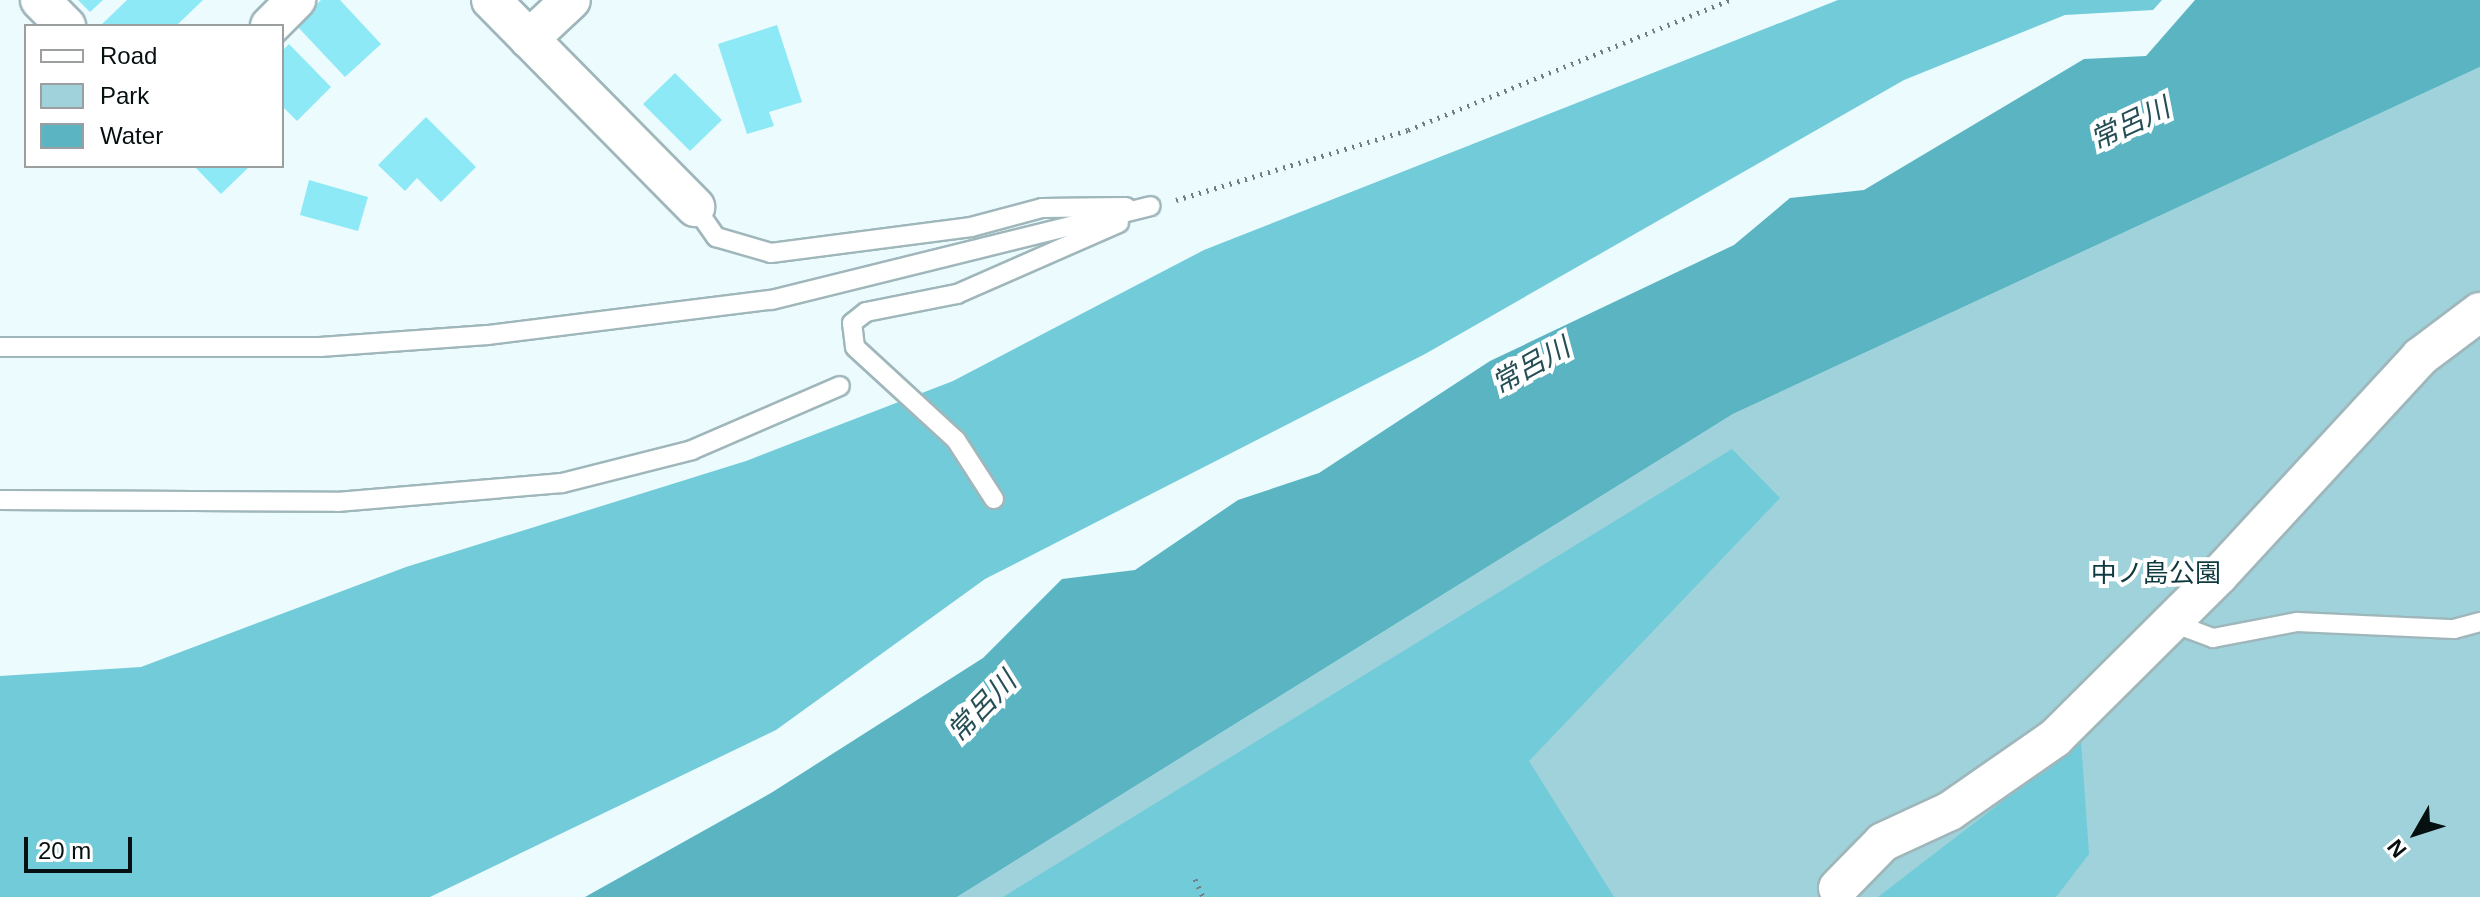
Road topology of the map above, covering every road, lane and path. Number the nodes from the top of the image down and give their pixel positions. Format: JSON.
{"nodes":[{"id":1,"x":40,"y":0,"type":"edge"},
{"id":2,"x":296,"y":0,"type":"edge"},
{"id":3,"x":491,"y":0,"type":"edge"},
{"id":4,"x":571,"y":0,"type":"edge"},
{"id":5,"x":1730,"y":0,"type":"edge"},
{"id":6,"x":64,"y":24,"type":"edge"},
{"id":7,"x":272,"y":24,"type":"edge"},
{"id":8,"x":529,"y":39,"type":"junction"},
{"id":9,"x":1151,"y":206,"type":"junction"},
{"id":10,"x":695,"y":207,"type":"joint"},
{"id":11,"x":2480,"y":312,"type":"edge"},
{"id":12,"x":0,"y":347,"type":"edge"},
{"id":13,"x":840,"y":386,"type":"dead end"},
{"id":14,"x":994,"y":499,"type":"dead end"},
{"id":15,"x":0,"y":500,"type":"edge"},
{"id":16,"x":2480,"y":622,"type":"edge"},
{"id":17,"x":2173,"y":623,"type":"junction"},
{"id":18,"x":1195,"y":879,"type":"dead end"},
{"id":19,"x":1838,"y":888,"type":"dead end"},
{"id":20,"x":1203,"y":897,"type":"edge"}],
"edges":[{"from":1,"to":6,"type":"street"},
{"from":2,"to":7,"type":"street"},
{"from":3,"to":8,"type":"street"},
{"from":4,"to":8,"type":"street"},
{"from":5,"to":9,"type":"path"},
{"from":8,"to":10,"type":"street"},
{"from":9,"to":10,"type":"lane"},
{"from":9,"to":12,"type":"lane"},
{"from":9,"to":14,"type":"lane"},
{"from":11,"to":17,"type":"street"},
{"from":13,"to":15,"type":"lane"},
{"from":16,"to":17,"type":"lane"},
{"from":17,"to":19,"type":"street"},
{"from":18,"to":20,"type":"path"}]}
